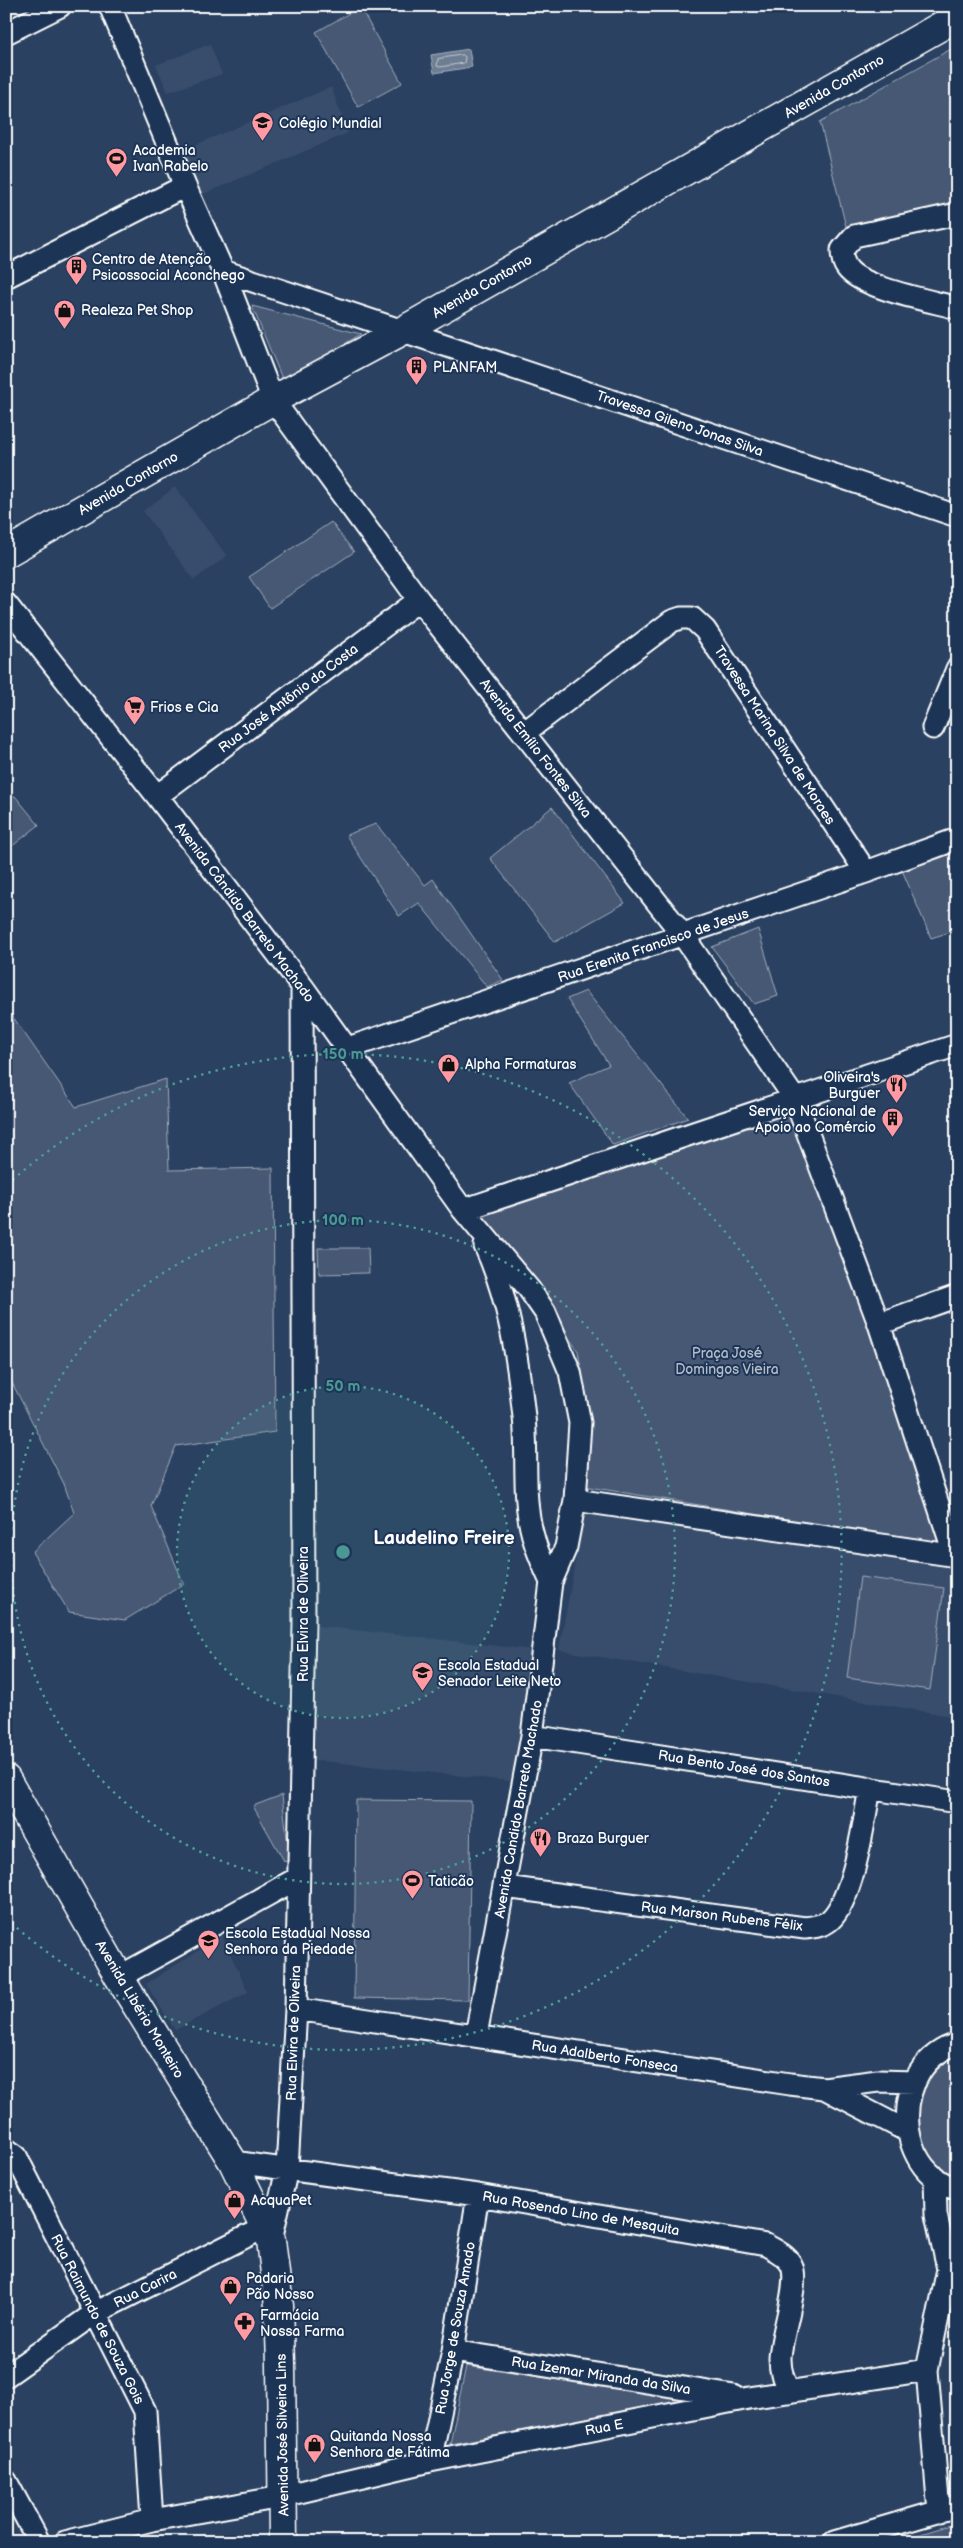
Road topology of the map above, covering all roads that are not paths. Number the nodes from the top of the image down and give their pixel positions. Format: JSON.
{"nodes":[{"id":1,"x":60,"y":6,"type":"edge"},
{"id":2,"x":110,"y":6,"type":"edge"},
{"id":3,"x":957,"y":17,"type":"edge"},
{"id":4,"x":6,"y":34,"type":"edge"},
{"id":5,"x":185,"y":186,"type":"junction"},
{"id":6,"x":957,"y":214,"type":"edge"},
{"id":7,"x":223,"y":271,"type":"junction"},
{"id":8,"x":6,"y":277,"type":"edge"},
{"id":9,"x":957,"y":308,"type":"edge"},
{"id":10,"x":404,"y":330,"type":"junction"},
{"id":11,"x":273,"y":400,"type":"junction"},
{"id":12,"x":957,"y":516,"type":"edge"},
{"id":13,"x":6,"y":553,"type":"edge"},
{"id":14,"x":419,"y":600,"type":"junction"},
{"id":15,"x":6,"y":604,"type":"edge"},
{"id":16,"x":957,"y":669,"type":"edge"},
{"id":17,"x":934,"y":728,"type":"dead end"},
{"id":18,"x":525,"y":732,"type":"junction"},
{"id":19,"x":157,"y":796,"type":"junction"},
{"id":20,"x":957,"y":839,"type":"edge"},
{"id":21,"x":866,"y":872,"type":"junction"},
{"id":22,"x":682,"y":934,"type":"junction"},
{"id":23,"x":302,"y":986,"type":"junction"},
{"id":24,"x":957,"y":1045,"type":"edge"},
{"id":25,"x":348,"y":1048,"type":"junction"},
{"id":26,"x":795,"y":1099,"type":"junction"},
{"id":27,"x":470,"y":1217,"type":"junction"},
{"id":28,"x":957,"y":1296,"type":"edge"},
{"id":29,"x":879,"y":1324,"type":"junction"},
{"id":30,"x":576,"y":1500,"type":"junction"},
{"id":31,"x":536,"y":1545,"type":"junction"},
{"id":32,"x":566,"y":1547,"type":"junction"},
{"id":33,"x":956,"y":1556,"type":"edge"},
{"id":34,"x":551,"y":1582,"type":"junction"},
{"id":35,"x":532,"y":1736,"type":"junction"},
{"id":36,"x":6,"y":1779,"type":"edge"},
{"id":37,"x":870,"y":1788,"type":"junction"},
{"id":38,"x":957,"y":1802,"type":"edge"},
{"id":39,"x":298,"y":1878,"type":"junction"},
{"id":40,"x":505,"y":1887,"type":"junction"},
{"id":41,"x":119,"y":1977,"type":"junction"},
{"id":42,"x":296,"y":2009,"type":"junction"},
{"id":43,"x":476,"y":2036,"type":"junction"},
{"id":44,"x":955,"y":2042,"type":"edge"},
{"id":45,"x":915,"y":2082,"type":"junction"},
{"id":46,"x":824,"y":2088,"type":"junction"},
{"id":47,"x":907,"y":2131,"type":"junction"},
{"id":48,"x":11,"y":2152,"type":"edge"},
{"id":49,"x":232,"y":2162,"type":"junction"},
{"id":50,"x":287,"y":2169,"type":"junction"},
{"id":51,"x":935,"y":2177,"type":"junction"},
{"id":52,"x":957,"y":2189,"type":"edge"},
{"id":53,"x":478,"y":2195,"type":"junction"},
{"id":54,"x":268,"y":2233,"type":"junction"},
{"id":55,"x":952,"y":2262,"type":"edge"},
{"id":56,"x":94,"y":2313,"type":"junction"},
{"id":57,"x":453,"y":2351,"type":"junction"},
{"id":58,"x":927,"y":2370,"type":"junction"},
{"id":59,"x":6,"y":2376,"type":"edge"},
{"id":60,"x":789,"y":2392,"type":"junction"},
{"id":61,"x":749,"y":2398,"type":"junction"},
{"id":62,"x":430,"y":2461,"type":"junction"},
{"id":63,"x":6,"y":2481,"type":"edge"},
{"id":64,"x":283,"y":2494,"type":"junction"},
{"id":65,"x":948,"y":2509,"type":"edge"},
{"id":66,"x":152,"y":2520,"type":"junction"},
{"id":67,"x":39,"y":2542,"type":"edge"},
{"id":68,"x":65,"y":2542,"type":"edge"},
{"id":69,"x":283,"y":2542,"type":"edge"},
{"id":70,"x":834,"y":2542,"type":"edge"}],
"edges":[{"from":1,"to":4,"type":"street"},
{"from":2,"to":5,"type":"street","name":"Avenida Emílio Fontes Silva"},
{"from":3,"to":10,"type":"main road","name":"Avenida Contorno"},
{"from":5,"to":7,"type":"street","name":"Avenida Emílio Fontes Silva"},
{"from":5,"to":8,"type":"street"},
{"from":6,"to":9,"type":"street"},
{"from":7,"to":10,"type":"street","name":"Travessa Gileno Jonas Silva"},
{"from":7,"to":11,"type":"street","name":"Avenida Emílio Fontes Silva"},
{"from":10,"to":11,"type":"main road","name":"Avenida Contorno"},
{"from":10,"to":12,"type":"street","name":"Travessa Gileno Jonas Silva"},
{"from":11,"to":13,"type":"main road","name":"Avenida Contorno"},
{"from":11,"to":14,"type":"street","name":"Avenida Emílio Fontes Silva"},
{"from":14,"to":18,"type":"street","name":"Avenida Emílio Fontes Silva"},
{"from":14,"to":19,"type":"street","name":"Rua José Antônio da Costa"},
{"from":15,"to":19,"type":"street","name":"Avenida Cândido Barreto Machado"},
{"from":16,"to":17,"type":"street"},
{"from":18,"to":21,"type":"street","name":"Travessa Marina Silva de Moraes"},
{"from":18,"to":22,"type":"street","name":"Avenida Emílio Fontes Silva"},
{"from":19,"to":23,"type":"street","name":"Avenida Cândido Barreto Machado"},
{"from":20,"to":21,"type":"street","name":"Rua Erenita Francisco de Jesus"},
{"from":21,"to":22,"type":"street","name":"Rua Erenita Francisco de Jesus"},
{"from":22,"to":25,"type":"street","name":"Rua Erenita Francisco de Jesus"},
{"from":22,"to":26,"type":"street","name":"Avenida Emílio Fontes Silva"},
{"from":23,"to":25,"type":"street","name":"Avenida Cândido Barreto Machado"},
{"from":23,"to":39,"type":"street","name":"Rua Elvira de Oliveira"},
{"from":24,"to":26,"type":"street"},
{"from":25,"to":27,"type":"street","name":"Avenida Cândido Barreto Machado"},
{"from":26,"to":27,"type":"street"},
{"from":26,"to":29,"type":"street"},
{"from":27,"to":30,"type":"street"},
{"from":27,"to":31,"type":"street"},
{"from":28,"to":29,"type":"street"},
{"from":29,"to":33,"type":"street"},
{"from":30,"to":32,"type":"street"},
{"from":30,"to":33,"type":"street"},
{"from":31,"to":32,"type":"street"},
{"from":31,"to":34,"type":"street"},
{"from":32,"to":34,"type":"street"},
{"from":34,"to":35,"type":"street","name":"Avenida Candido Barreto Machado"},
{"from":35,"to":37,"type":"street","name":"Rua Bento José dos Santos"},
{"from":35,"to":40,"type":"street","name":"Avenida Candido Barreto Machado"},
{"from":36,"to":41,"type":"main road","name":"Avenida Libério Monteiro"},
{"from":37,"to":38,"type":"street","name":"Rua Bento José dos Santos"},
{"from":37,"to":40,"type":"street","name":"Rua Marson Rubens Félix"},
{"from":39,"to":41,"type":"street"},
{"from":39,"to":42,"type":"street","name":"Rua Elvira de Oliveira"},
{"from":40,"to":43,"type":"street","name":"Avenida Candido Barreto Machado"},
{"from":41,"to":49,"type":"main road","name":"Avenida Libério Monteiro"},
{"from":42,"to":43,"type":"street","name":"Rua Adalberto Fonseca"},
{"from":42,"to":50,"type":"street","name":"Rua Elvira de Oliveira"},
{"from":43,"to":46,"type":"street","name":"Rua Adalberto Fonseca"},
{"from":44,"to":45,"type":"street"},
{"from":45,"to":46,"type":"street","name":"Rua Adalberto Fonseca"},
{"from":45,"to":47,"type":"street"},
{"from":46,"to":47,"type":"street"},
{"from":47,"to":51,"type":"street"},
{"from":48,"to":56,"type":"street","name":"Rua Raimundo de Souza Gois"},
{"from":49,"to":50,"type":"street","name":"Rua Rosendo Lino de Mesquita"},
{"from":49,"to":54,"type":"main road","name":"Avenida Libério Monteiro"},
{"from":50,"to":53,"type":"street","name":"Rua Rosendo Lino de Mesquita"},
{"from":50,"to":54,"type":"street","name":"Rua Elvira de Oliveira"},
{"from":51,"to":52,"type":"street"},
{"from":51,"to":55,"type":"street"},
{"from":53,"to":57,"type":"street","name":"Rua Jorge de Souza Amado"},
{"from":53,"to":60,"type":"street","name":"Rua Rosendo Lino de Mesquita"},
{"from":54,"to":56,"type":"street","name":"Rua Carira"},
{"from":54,"to":64,"type":"main road","name":"Avenida José Silveira Lins"},
{"from":55,"to":58,"type":"street"},
{"from":56,"to":59,"type":"street","name":"Rua Carira"},
{"from":56,"to":66,"type":"street","name":"Rua Raimundo de Souza Gois"},
{"from":57,"to":61,"type":"street","name":"Rua Izemar Miranda da Silva"},
{"from":57,"to":62,"type":"street","name":"Rua Jorge de Souza Amado"},
{"from":58,"to":60,"type":"street","name":"Rua E"},
{"from":58,"to":65,"type":"street"},
{"from":60,"to":61,"type":"street","name":"Rua E"},
{"from":61,"to":62,"type":"street","name":"Rua E"},
{"from":62,"to":64,"type":"street","name":"Rua E"},
{"from":63,"to":67,"type":"street"},
{"from":64,"to":66,"type":"street","name":"Rua E"},
{"from":64,"to":69,"type":"main road","name":"Avenida José Silveira Lins"},
{"from":65,"to":70,"type":"street"},
{"from":66,"to":68,"type":"street","name":"Rua E"}]}
